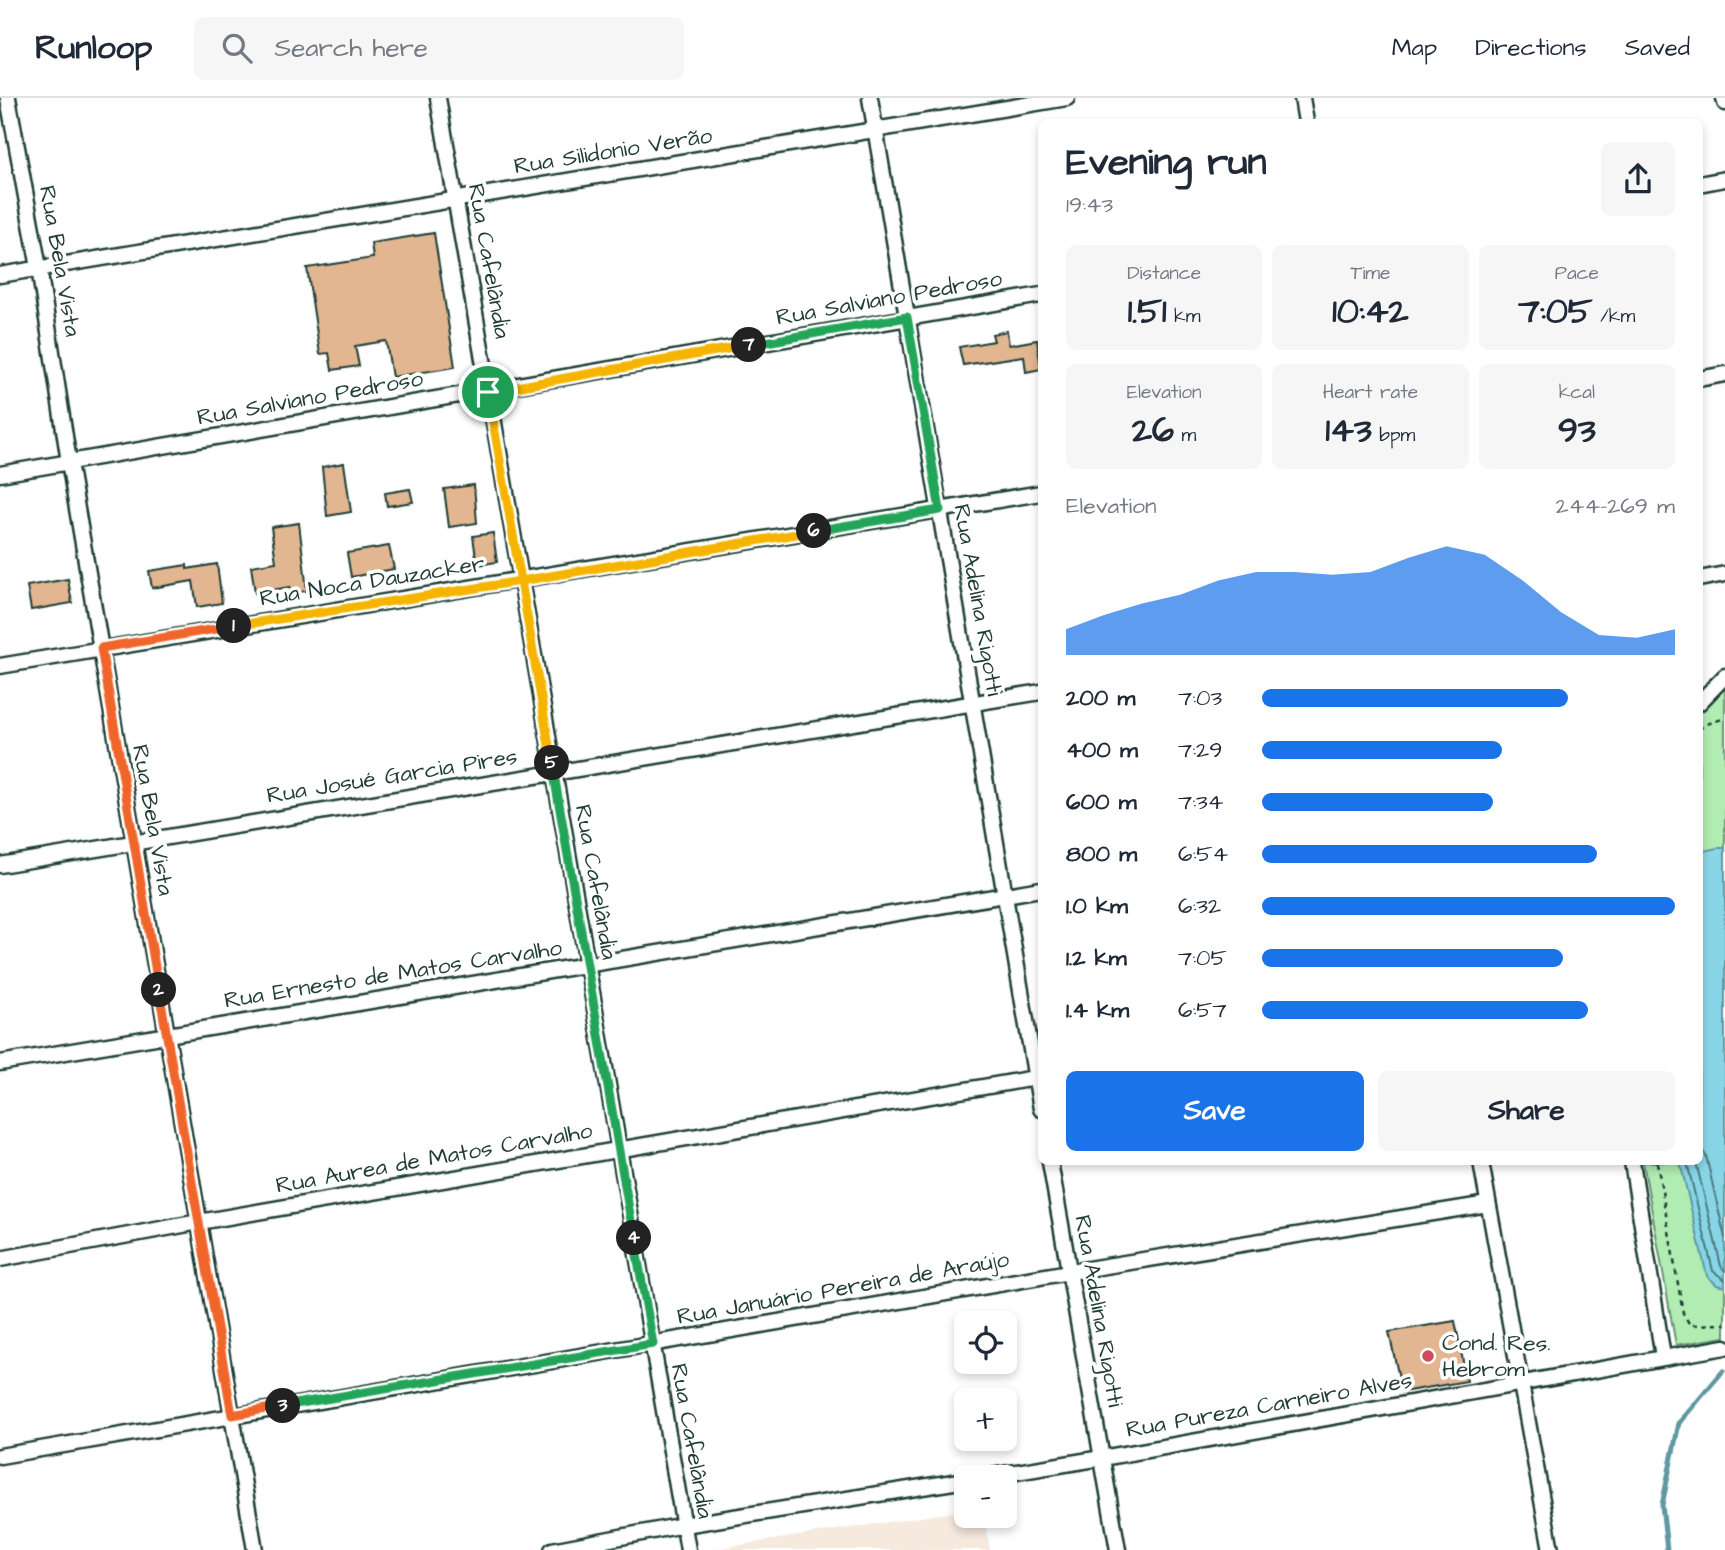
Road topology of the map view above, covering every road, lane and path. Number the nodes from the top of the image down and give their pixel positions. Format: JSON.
{"nodes":[{"id":1,"x":8,"y":98,"type":"edge"},
{"id":2,"x":438,"y":98,"type":"edge"},
{"id":3,"x":870,"y":98,"type":"edge"},
{"id":4,"x":1067,"y":98,"type":"edge"},
{"id":5,"x":1302,"y":98,"type":"edge"},
{"id":6,"x":1306,"y":119,"type":"edge"},
{"id":7,"x":875,"y":130,"type":"junction"},
{"id":8,"x":1725,"y":180,"type":"edge"},
{"id":9,"x":1703,"y":183,"type":"edge"},
{"id":10,"x":455,"y":200,"type":"junction"},
{"id":11,"x":39,"y":268,"type":"junction"},
{"id":12,"x":0,"y":275,"type":"edge"},
{"id":13,"x":1038,"y":295,"type":"edge"},
{"id":14,"x":907,"y":317,"type":"junction"},
{"id":15,"x":1725,"y":374,"type":"edge"},
{"id":16,"x":1703,"y":378,"type":"edge"},
{"id":17,"x":488,"y":392,"type":"junction"},
{"id":18,"x":69,"y":462,"type":"junction"},
{"id":19,"x":0,"y":474,"type":"edge"},
{"id":20,"x":1038,"y":494,"type":"edge"},
{"id":21,"x":940,"y":510,"type":"junction"},
{"id":22,"x":1725,"y":575,"type":"edge"},
{"id":23,"x":1703,"y":578,"type":"edge"},
{"id":24,"x":521,"y":581,"type":"junction"},
{"id":25,"x":101,"y":648,"type":"junction"},
{"id":26,"x":0,"y":666,"type":"edge"},
{"id":27,"x":1725,"y":676,"type":"edge"},
{"id":28,"x":1038,"y":693,"type":"edge"},
{"id":29,"x":1703,"y":699,"type":"edge"},
{"id":30,"x":973,"y":704,"type":"junction"},
{"id":31,"x":1725,"y":718,"type":"edge"},
{"id":32,"x":1703,"y":726,"type":"edge"},
{"id":33,"x":554,"y":772,"type":"junction"},
{"id":34,"x":134,"y":842,"type":"junction"},
{"id":35,"x":0,"y":865,"type":"edge"},
{"id":36,"x":1038,"y":890,"type":"edge"},
{"id":37,"x":1005,"y":895,"type":"junction"},
{"id":38,"x":587,"y":965,"type":"junction"},
{"id":39,"x":166,"y":1035,"type":"junction"},
{"id":40,"x":0,"y":1063,"type":"edge"},
{"id":41,"x":1038,"y":1073,"type":"edge"},
{"id":42,"x":1038,"y":1078,"type":"edge"},
{"id":43,"x":619,"y":1150,"type":"junction"},
{"id":44,"x":1051,"y":1165,"type":"edge"},
{"id":45,"x":1482,"y":1165,"type":"edge"},
{"id":46,"x":1632,"y":1165,"type":"edge"},
{"id":47,"x":1658,"y":1165,"type":"edge"},
{"id":48,"x":1488,"y":1203,"type":"junction"},
{"id":49,"x":199,"y":1222,"type":"junction"},
{"id":50,"x":0,"y":1259,"type":"edge"},
{"id":51,"x":1069,"y":1272,"type":"junction"},
{"id":52,"x":1725,"y":1324,"type":"edge"},
{"id":53,"x":653,"y":1344,"type":"junction"},
{"id":54,"x":1725,"y":1347,"type":"edge"},
{"id":55,"x":1663,"y":1357,"type":"junction"},
{"id":56,"x":1522,"y":1383,"type":"junction"},
{"id":57,"x":232,"y":1415,"type":"junction"},
{"id":58,"x":0,"y":1457,"type":"edge"},
{"id":59,"x":1102,"y":1458,"type":"junction"},
{"id":60,"x":1017,"y":1472,"type":"edge"},
{"id":61,"x":954,"y":1482,"type":"edge"},
{"id":62,"x":684,"y":1525,"type":"junction"},
{"id":63,"x":255,"y":1550,"type":"edge"},
{"id":64,"x":552,"y":1550,"type":"edge"},
{"id":65,"x":688,"y":1550,"type":"edge"},
{"id":66,"x":1118,"y":1550,"type":"edge"},
{"id":67,"x":1550,"y":1550,"type":"edge"}],
"edges":[{"from":1,"to":11,"type":"street","name":"Rua Bela Vista"},
{"from":2,"to":10,"type":"street","name":"Rua Cafelândia"},
{"from":3,"to":7,"type":"street","name":"Rua Adelina Rigotti"},
{"from":4,"to":7,"type":"street","name":"Rua Silidonio Verão"},
{"from":5,"to":6,"type":"street"},
{"from":7,"to":10,"type":"street","name":"Rua Silidonio Verão"},
{"from":7,"to":14,"type":"street","name":"Rua Adelina Rigotti"},
{"from":8,"to":9,"type":"street"},
{"from":10,"to":11,"type":"street","name":"Rua Silidonio Verão"},
{"from":10,"to":17,"type":"street","name":"Rua Cafelândia"},
{"from":11,"to":12,"type":"street","name":"Rua Silidonio Verão"},
{"from":11,"to":18,"type":"street","name":"Rua Bela Vista"},
{"from":13,"to":14,"type":"street","name":"Rua Salviano Pedroso"},
{"from":14,"to":17,"type":"street","name":"Rua Salviano Pedroso"},
{"from":14,"to":21,"type":"street","name":"Rua Adelina Rigotti"},
{"from":15,"to":16,"type":"street"},
{"from":17,"to":18,"type":"street","name":"Rua Salviano Pedroso"},
{"from":17,"to":24,"type":"street","name":"Rua Cafelândia"},
{"from":18,"to":19,"type":"street","name":"Rua Salviano Pedroso"},
{"from":18,"to":25,"type":"street","name":"Rua Bela Vista"},
{"from":20,"to":21,"type":"street","name":"Rua Noca Dauzacker"},
{"from":21,"to":24,"type":"street","name":"Rua Noca Dauzacker"},
{"from":21,"to":30,"type":"street","name":"Rua Adelina Rigotti"},
{"from":22,"to":23,"type":"street"},
{"from":24,"to":25,"type":"street","name":"Rua Noca Dauzacker"},
{"from":24,"to":33,"type":"street","name":"Rua Cafelândia"},
{"from":25,"to":26,"type":"street","name":"Rua Noca Dauzacker"},
{"from":25,"to":34,"type":"street","name":"Rua Bela Vista"},
{"from":27,"to":29,"type":"street"},
{"from":28,"to":30,"type":"street","name":"Rua Josué Garcia Pires"},
{"from":30,"to":33,"type":"street","name":"Rua Josué Garcia Pires"},
{"from":30,"to":37,"type":"street","name":"Rua Adelina Rigotti"},
{"from":31,"to":32,"type":"path"},
{"from":33,"to":34,"type":"street","name":"Rua Josué Garcia Pires"},
{"from":33,"to":38,"type":"street","name":"Rua Cafelândia"},
{"from":34,"to":35,"type":"street","name":"Rua Josué Garcia Pires"},
{"from":34,"to":39,"type":"street","name":"Rua Bela Vista"},
{"from":36,"to":37,"type":"street","name":"Rua Ernesto de Matos Carvalho"},
{"from":37,"to":38,"type":"street","name":"Rua Ernesto de Matos Carvalho"},
{"from":37,"to":41,"type":"street","name":"Rua Adelina Rigotti"},
{"from":38,"to":39,"type":"street","name":"Rua Ernesto de Matos Carvalho"},
{"from":38,"to":43,"type":"street","name":"Rua Cafelândia"},
{"from":39,"to":40,"type":"street","name":"Rua Ernesto de Matos Carvalho"},
{"from":39,"to":49,"type":"street","name":"Rua Bela Vista"},
{"from":42,"to":43,"type":"street","name":"Rua Aurea de Matos Carvalho"},
{"from":43,"to":49,"type":"street","name":"Rua Aurea de Matos Carvalho"},
{"from":43,"to":53,"type":"street","name":"Rua Cafelândia"},
{"from":44,"to":51,"type":"street","name":"Rua Adelina Rigotti"},
{"from":45,"to":48,"type":"street"},
{"from":46,"to":55,"type":"street"},
{"from":47,"to":52,"type":"path"},
{"from":48,"to":51,"type":"street","name":"Rua Januário Pereira de Araújo"},
{"from":48,"to":56,"type":"street"},
{"from":49,"to":50,"type":"street","name":"Rua Aurea de Matos Carvalho"},
{"from":49,"to":57,"type":"street","name":"Rua Bela Vista"},
{"from":51,"to":53,"type":"street","name":"Rua Januário Pereira de Araújo"},
{"from":51,"to":59,"type":"street","name":"Rua Adelina Rigotti"},
{"from":53,"to":57,"type":"street","name":"Rua Januário Pereira de Araújo"},
{"from":53,"to":62,"type":"street","name":"Rua Cafelândia"},
{"from":54,"to":55,"type":"street","name":"Rua Pureza Carneiro Alves"},
{"from":55,"to":56,"type":"street","name":"Rua Pureza Carneiro Alves"},
{"from":56,"to":59,"type":"street","name":"Rua Pureza Carneiro Alves"},
{"from":56,"to":67,"type":"street"},
{"from":57,"to":58,"type":"street","name":"Rua Januário Pereira de Araújo"},
{"from":57,"to":63,"type":"street","name":"Rua Bela Vista"},
{"from":59,"to":60,"type":"street","name":"Rua Pureza Carneiro Alves"},
{"from":59,"to":66,"type":"street","name":"Rua Adelina Rigotti"},
{"from":61,"to":62,"type":"street"},
{"from":62,"to":64,"type":"street"},
{"from":62,"to":65,"type":"street","name":"Rua Cafelândia"}]}
